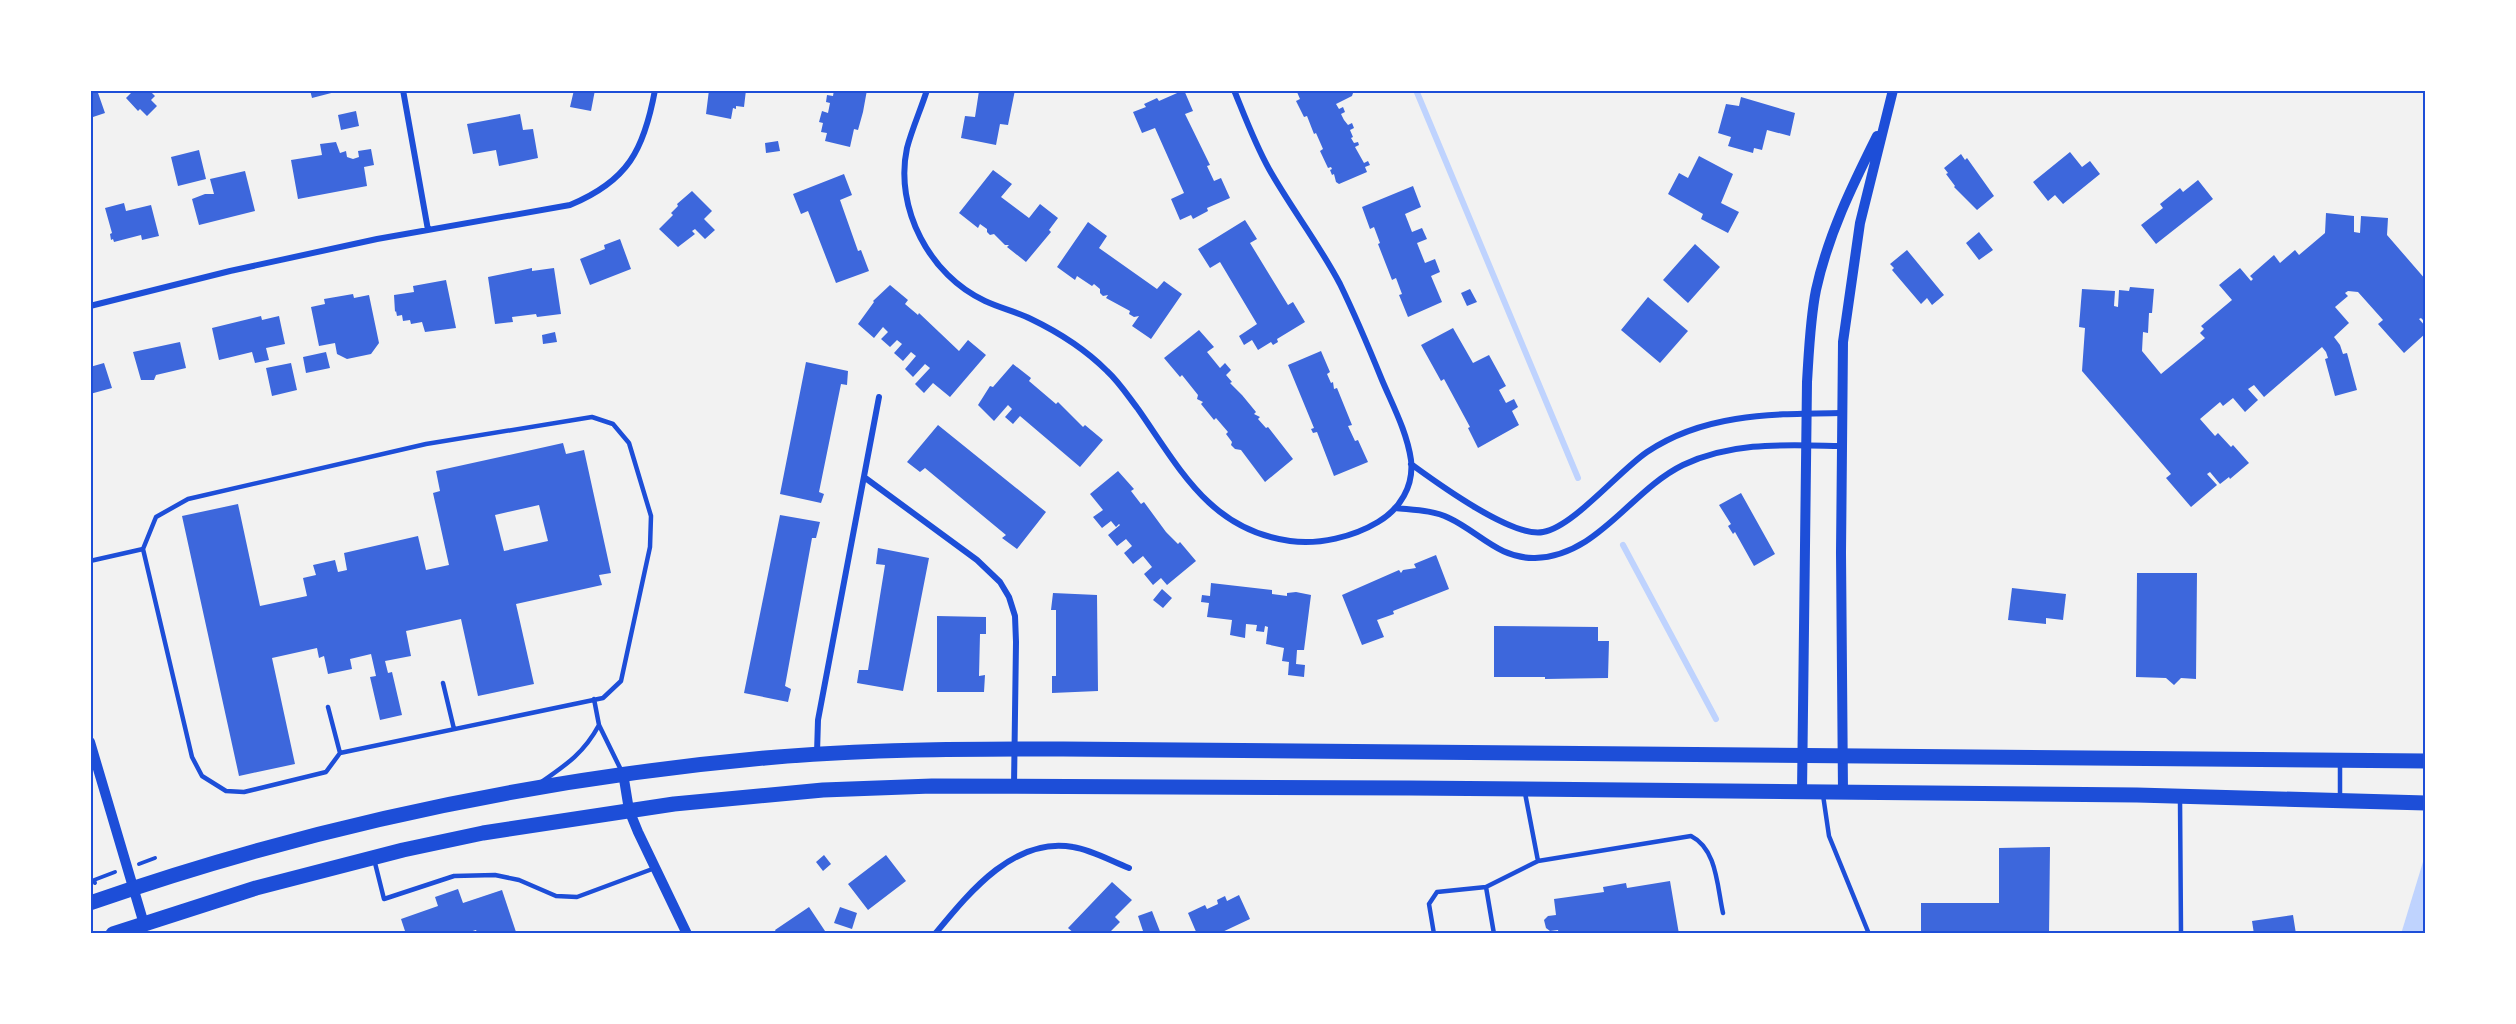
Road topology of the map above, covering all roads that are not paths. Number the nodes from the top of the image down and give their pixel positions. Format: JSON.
{"nodes":[{"id":1,"x":403,"y":90,"type":"edge"},
{"id":2,"x":656,"y":90,"type":"edge"},
{"id":3,"x":927,"y":90,"type":"edge"},
{"id":4,"x":1234,"y":90,"type":"edge"},
{"id":5,"x":1893,"y":90,"type":"edge"},
{"id":6,"x":1886,"y":117,"type":"junction"},
{"id":7,"x":428,"y":231,"type":"junction"},
{"id":8,"x":90,"y":306,"type":"edge"},
{"id":9,"x":879,"y":398,"type":"dead end"},
{"id":10,"x":1841,"y":413,"type":"junction"},
{"id":11,"x":1807,"y":414,"type":"junction"},
{"id":12,"x":1806,"y":446,"type":"junction"},
{"id":13,"x":1840,"y":446,"type":"junction"},
{"id":14,"x":1411,"y":464,"type":"junction"},
{"id":15,"x":864,"y":477,"type":"junction"},
{"id":16,"x":1395,"y":508,"type":"junction"},
{"id":17,"x":142,"y":549,"type":"junction"},
{"id":18,"x":90,"y":561,"type":"edge"},
{"id":19,"x":443,"y":683,"type":"dead end"},
{"id":20,"x":594,"y":699,"type":"junction"},
{"id":21,"x":328,"y":707,"type":"dead end"},
{"id":22,"x":599,"y":724,"type":"junction"},
{"id":23,"x":454,"y":729,"type":"junction"},
{"id":24,"x":90,"y":742,"type":"edge"},
{"id":25,"x":1014,"y":749,"type":"junction"},
{"id":26,"x":340,"y":753,"type":"junction"},
{"id":27,"x":817,"y":754,"type":"junction"},
{"id":28,"x":1802,"y":755,"type":"junction"},
{"id":29,"x":1843,"y":755,"type":"junction"},
{"id":30,"x":2340,"y":760,"type":"junction"},
{"id":31,"x":2426,"y":761,"type":"edge"},
{"id":32,"x":623,"y":773,"type":"junction"},
{"id":33,"x":1014,"y":786,"type":"junction"},
{"id":34,"x":532,"y":788,"type":"junction"},
{"id":35,"x":1524,"y":789,"type":"junction"},
{"id":36,"x":1802,"y":792,"type":"junction"},
{"id":37,"x":1844,"y":792,"type":"junction"},
{"id":38,"x":1822,"y":793,"type":"junction"},
{"id":39,"x":2180,"y":796,"type":"junction"},
{"id":40,"x":2340,"y":801,"type":"junction"},
{"id":41,"x":2426,"y":803,"type":"edge"},
{"id":42,"x":629,"y":810,"type":"junction"},
{"id":43,"x":374,"y":858,"type":"junction"},
{"id":44,"x":1538,"y":861,"type":"junction"},
{"id":45,"x":655,"y":868,"type":"junction"},
{"id":46,"x":1129,"y":868,"type":"dead end"},
{"id":47,"x":1486,"y":887,"type":"junction"},
{"id":48,"x":133,"y":889,"type":"junction"},
{"id":49,"x":90,"y":903,"type":"edge"},
{"id":50,"x":1723,"y":913,"type":"dead end"},
{"id":51,"x":145,"y":929,"type":"edge"},
{"id":52,"x":113,"y":934,"type":"edge"},
{"id":53,"x":687,"y":934,"type":"edge"},
{"id":54,"x":936,"y":934,"type":"edge"},
{"id":55,"x":1434,"y":934,"type":"edge"},
{"id":56,"x":1494,"y":934,"type":"edge"},
{"id":57,"x":1869,"y":934,"type":"edge"},
{"id":58,"x":2181,"y":934,"type":"edge"}],
"edges":[{"from":1,"to":7,"type":"street"},
{"from":2,"to":7,"type":"street"},
{"from":3,"to":16,"type":"street"},
{"from":4,"to":14,"type":"street"},
{"from":5,"to":6,"type":"street"},
{"from":6,"to":10,"type":"street"},
{"from":6,"to":11,"type":"street"},
{"from":7,"to":8,"type":"street"},
{"from":9,"to":15,"type":"street"},
{"from":10,"to":11,"type":"street"},
{"from":10,"to":13,"type":"street"},
{"from":11,"to":12,"type":"street"},
{"from":11,"to":14,"type":"street"},
{"from":12,"to":13,"type":"street"},
{"from":12,"to":16,"type":"street"},
{"from":12,"to":28,"type":"street"},
{"from":13,"to":29,"type":"street"},
{"from":14,"to":16,"type":"street"},
{"from":15,"to":25,"type":"street"},
{"from":15,"to":27,"type":"street"},
{"from":17,"to":18,"type":"lane"},
{"from":17,"to":20,"type":"lane"},
{"from":17,"to":26,"type":"lane"},
{"from":19,"to":23,"type":"lane"},
{"from":20,"to":22,"type":"lane"},
{"from":20,"to":23,"type":"lane"},
{"from":21,"to":26,"type":"lane"},
{"from":22,"to":32,"type":"lane"},
{"from":22,"to":34,"type":"lane"},
{"from":23,"to":26,"type":"lane"},
{"from":24,"to":48,"type":"street"},
{"from":25,"to":27,"type":"main road"},
{"from":25,"to":28,"type":"main road"},
{"from":25,"to":33,"type":"street"},
{"from":27,"to":32,"type":"main road"},
{"from":28,"to":29,"type":"main road"},
{"from":28,"to":36,"type":"street"},
{"from":29,"to":30,"type":"main road"},
{"from":29,"to":37,"type":"street"},
{"from":30,"to":31,"type":"main road"},
{"from":30,"to":40,"type":"lane"},
{"from":32,"to":34,"type":"main road"},
{"from":32,"to":42,"type":"street"},
{"from":33,"to":35,"type":"main road"},
{"from":33,"to":42,"type":"main road"},
{"from":34,"to":48,"type":"main road"},
{"from":35,"to":36,"type":"main road"},
{"from":35,"to":44,"type":"lane"},
{"from":36,"to":38,"type":"main road"},
{"from":37,"to":38,"type":"main road"},
{"from":37,"to":39,"type":"main road"},
{"from":38,"to":57,"type":"lane"},
{"from":39,"to":40,"type":"main road"},
{"from":39,"to":58,"type":"lane"},
{"from":40,"to":41,"type":"main road"},
{"from":42,"to":43,"type":"main road"},
{"from":42,"to":45,"type":"street"},
{"from":43,"to":45,"type":"lane"},
{"from":43,"to":51,"type":"main road"},
{"from":44,"to":47,"type":"lane"},
{"from":44,"to":50,"type":"lane"},
{"from":45,"to":53,"type":"street"},
{"from":46,"to":54,"type":"street"},
{"from":47,"to":55,"type":"lane"},
{"from":47,"to":56,"type":"lane"},
{"from":48,"to":49,"type":"main road"},
{"from":48,"to":51,"type":"street"},
{"from":51,"to":52,"type":"main road"}]}
